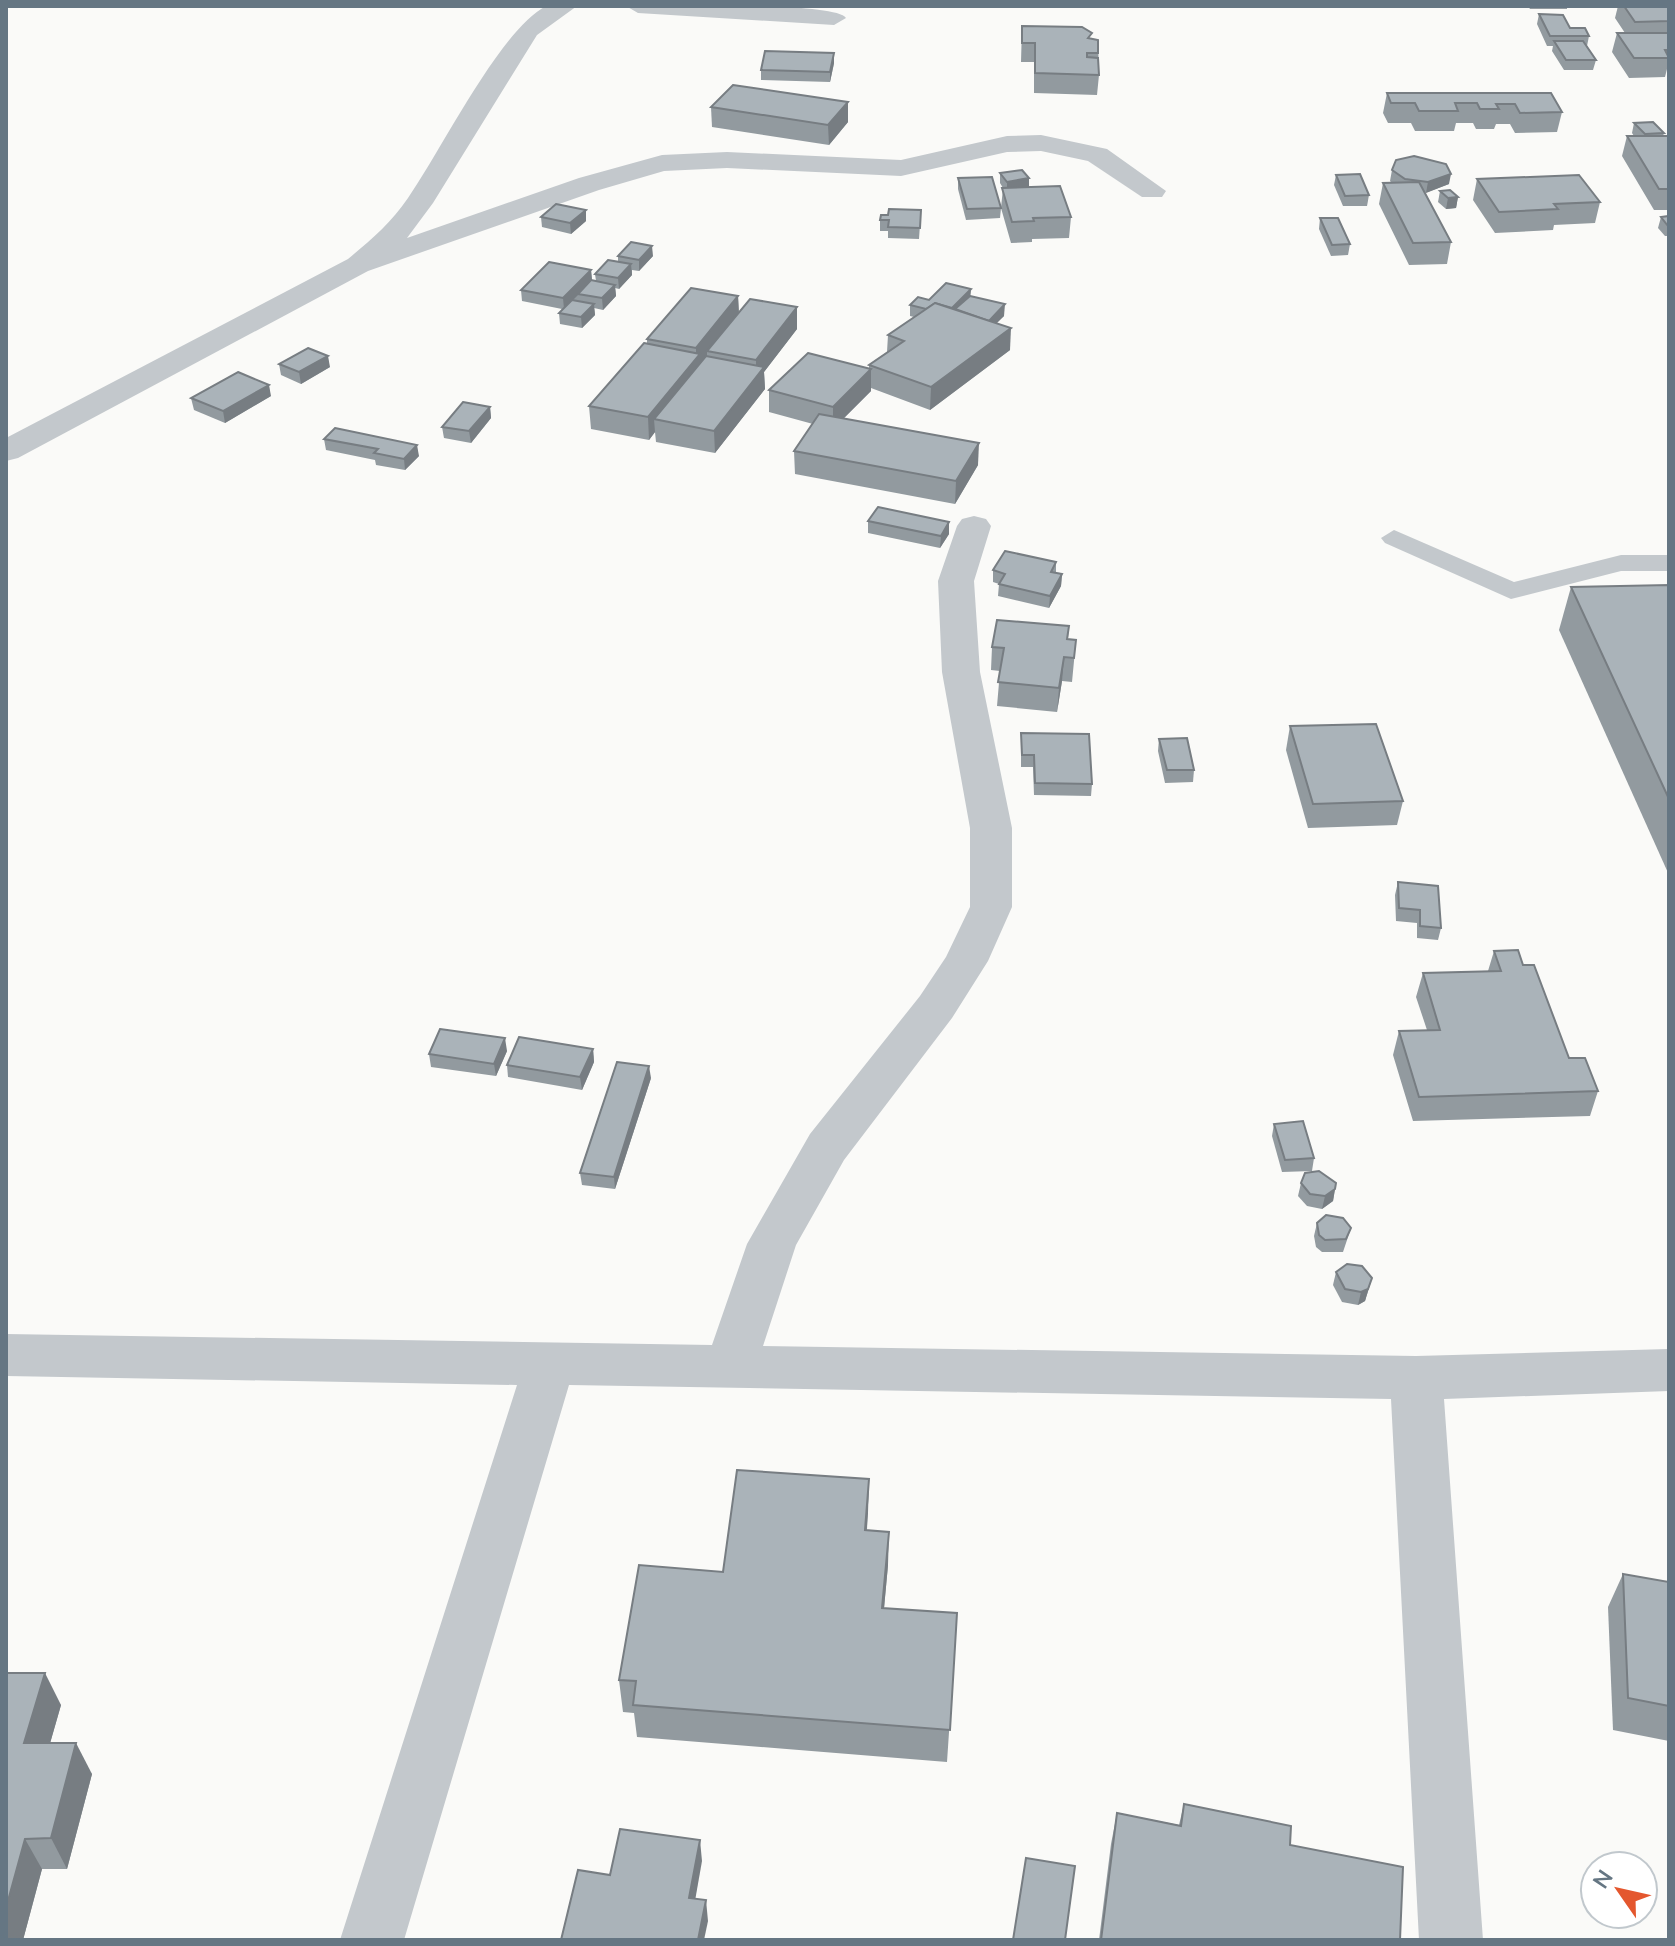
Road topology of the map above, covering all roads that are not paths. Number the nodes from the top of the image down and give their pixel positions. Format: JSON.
{"nodes":[{"id":1,"x":565,"y":6,"type":"edge"},
{"id":2,"x":638,"y":6,"type":"edge"},
{"id":3,"x":834,"y":18,"type":"dead end"},
{"id":4,"x":1152,"y":191,"type":"dead end"},
{"id":5,"x":358,"y":265,"type":"junction"},
{"id":6,"x":6,"y":451,"type":"edge"},
{"id":7,"x":974,"y":526,"type":"dead end"},
{"id":8,"x":1394,"y":538,"type":"dead end"},
{"id":9,"x":1669,"y":563,"type":"edge"},
{"id":10,"x":6,"y":1355,"type":"edge"},
{"id":11,"x":549,"y":1364,"type":"junction"},
{"id":12,"x":730,"y":1367,"type":"junction"},
{"id":13,"x":1669,"y":1370,"type":"edge"},
{"id":14,"x":1416,"y":1378,"type":"junction"},
{"id":15,"x":372,"y":1940,"type":"edge"},
{"id":16,"x":1451,"y":1940,"type":"edge"}],
"edges":[{"from":1,"to":5,"type":"street"},
{"from":2,"to":3,"type":"street"},
{"from":4,"to":5,"type":"street"},
{"from":5,"to":6,"type":"street"},
{"from":7,"to":12,"type":"street"},
{"from":8,"to":9,"type":"lane"},
{"from":10,"to":11,"type":"street"},
{"from":11,"to":12,"type":"street"},
{"from":11,"to":15,"type":"street"},
{"from":12,"to":14,"type":"street"},
{"from":13,"to":14,"type":"street"},
{"from":14,"to":16,"type":"street"}]}
